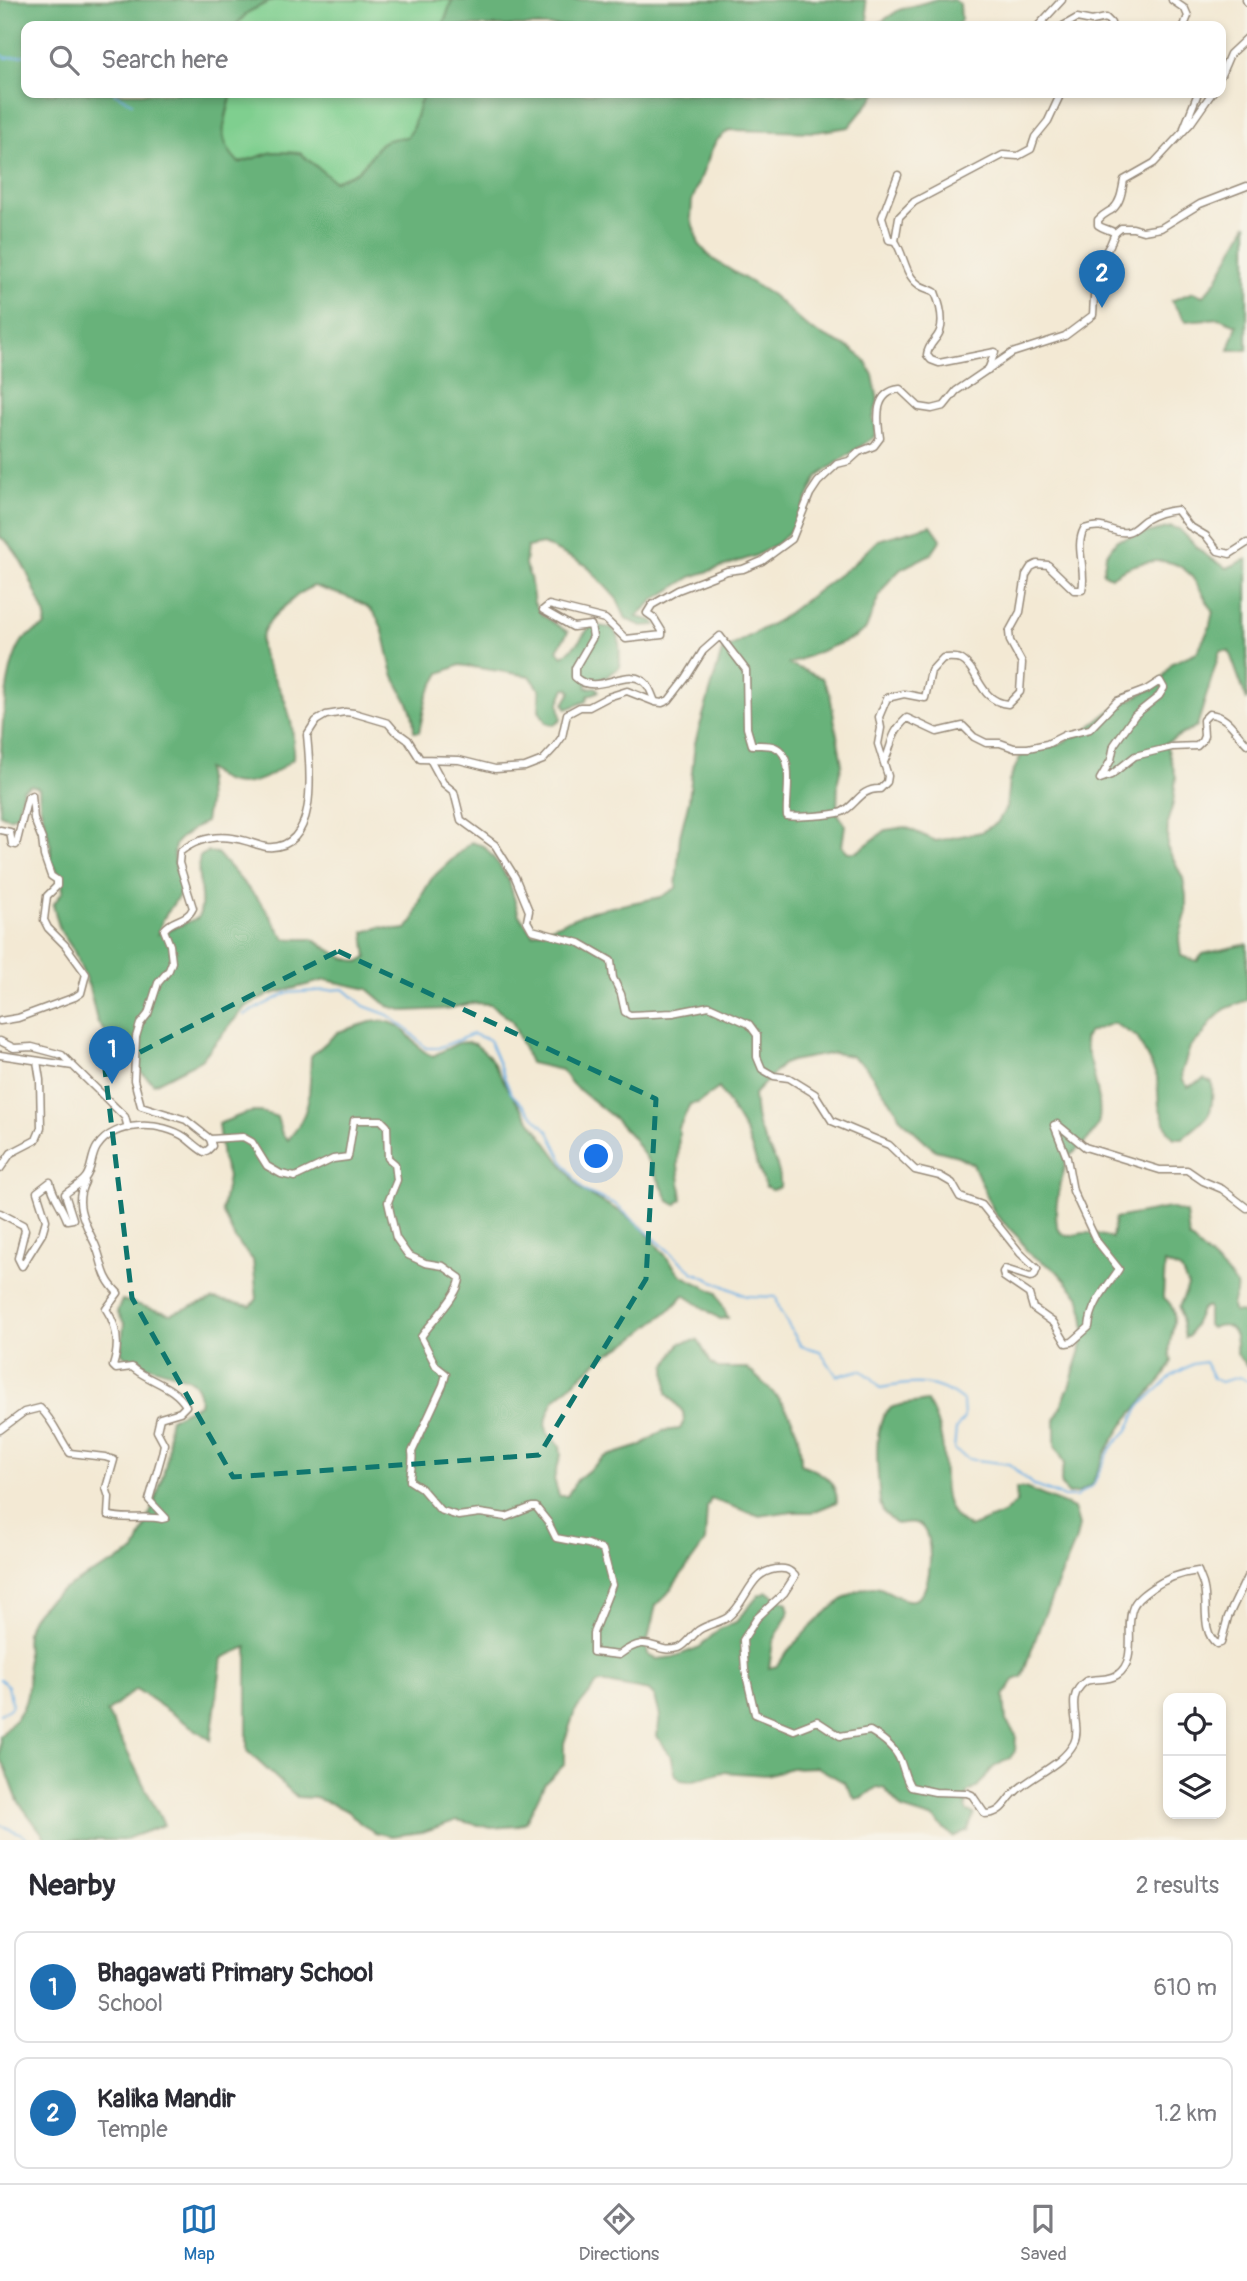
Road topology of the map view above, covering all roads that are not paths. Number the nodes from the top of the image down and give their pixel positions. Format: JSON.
{"nodes":[{"id":1,"x":1062,"y":0,"type":"edge"},
{"id":2,"x":1172,"y":0,"type":"edge"},
{"id":3,"x":1043,"y":21,"type":"edge"},
{"id":4,"x":1072,"y":21,"type":"edge"},
{"id":5,"x":1091,"y":21,"type":"edge"},
{"id":6,"x":1091,"y":21,"type":"edge"},
{"id":7,"x":1109,"y":21,"type":"edge"},
{"id":8,"x":1186,"y":21,"type":"edge"},
{"id":9,"x":1247,"y":38,"type":"edge"},
{"id":10,"x":1226,"y":63,"type":"edge"},
{"id":11,"x":1059,"y":98,"type":"edge"},
{"id":12,"x":1196,"y":98,"type":"edge"},
{"id":13,"x":1208,"y":98,"type":"edge"},
{"id":14,"x":1184,"y":130,"type":"junction"},
{"id":15,"x":898,"y":175,"type":"dead end"},
{"id":16,"x":1247,"y":186,"type":"edge"},
{"id":17,"x":1115,"y":233,"type":"junction"},
{"id":18,"x":895,"y":241,"type":"junction"},
{"id":19,"x":988,"y":370,"type":"junction"},
{"id":20,"x":1247,"y":543,"type":"edge"},
{"id":21,"x":655,"y":702,"type":"junction"},
{"id":22,"x":1247,"y":744,"type":"edge"},
{"id":23,"x":431,"y":761,"type":"junction"},
{"id":24,"x":884,"y":762,"type":"junction"},
{"id":25,"x":0,"y":830,"type":"edge"},
{"id":26,"x":0,"y":1021,"type":"edge"},
{"id":27,"x":0,"y":1041,"type":"edge"},
{"id":28,"x":0,"y":1055,"type":"edge"},
{"id":29,"x":37,"y":1060,"type":"junction"},
{"id":30,"x":73,"y":1066,"type":"junction"},
{"id":31,"x":128,"y":1128,"type":"junction"},
{"id":32,"x":210,"y":1139,"type":"junction"},
{"id":33,"x":0,"y":1168,"type":"edge"},
{"id":34,"x":87,"y":1177,"type":"junction"},
{"id":35,"x":1247,"y":1208,"type":"edge"},
{"id":36,"x":0,"y":1213,"type":"edge"},
{"id":37,"x":0,"y":1430,"type":"edge"},
{"id":38,"x":1247,"y":1577,"type":"edge"}],
"edges":[{"from":1,"to":3,"type":"street"},
{"from":2,"to":8,"type":"street"},
{"from":4,"to":5,"type":"street"},
{"from":6,"to":7,"type":"street"},
{"from":9,"to":10,"type":"street"},
{"from":11,"to":18,"type":"street"},
{"from":12,"to":14,"type":"street"},
{"from":13,"to":14,"type":"street"},
{"from":14,"to":17,"type":"street"},
{"from":15,"to":18,"type":"street"},
{"from":16,"to":17,"type":"street"},
{"from":17,"to":19,"type":"street"},
{"from":18,"to":19,"type":"street"},
{"from":19,"to":21,"type":"street"},
{"from":20,"to":24,"type":"street"},
{"from":21,"to":23,"type":"street"},
{"from":21,"to":24,"type":"street"},
{"from":22,"to":24,"type":"street"},
{"from":23,"to":32,"type":"street"},
{"from":23,"to":35,"type":"street"},
{"from":25,"to":26,"type":"street"},
{"from":27,"to":30,"type":"street"},
{"from":28,"to":29,"type":"street"},
{"from":29,"to":30,"type":"street"},
{"from":29,"to":33,"type":"street"},
{"from":30,"to":31,"type":"street"},
{"from":31,"to":32,"type":"street"},
{"from":31,"to":34,"type":"street"},
{"from":32,"to":38,"type":"street"},
{"from":34,"to":36,"type":"street"},
{"from":34,"to":37,"type":"street"}]}
